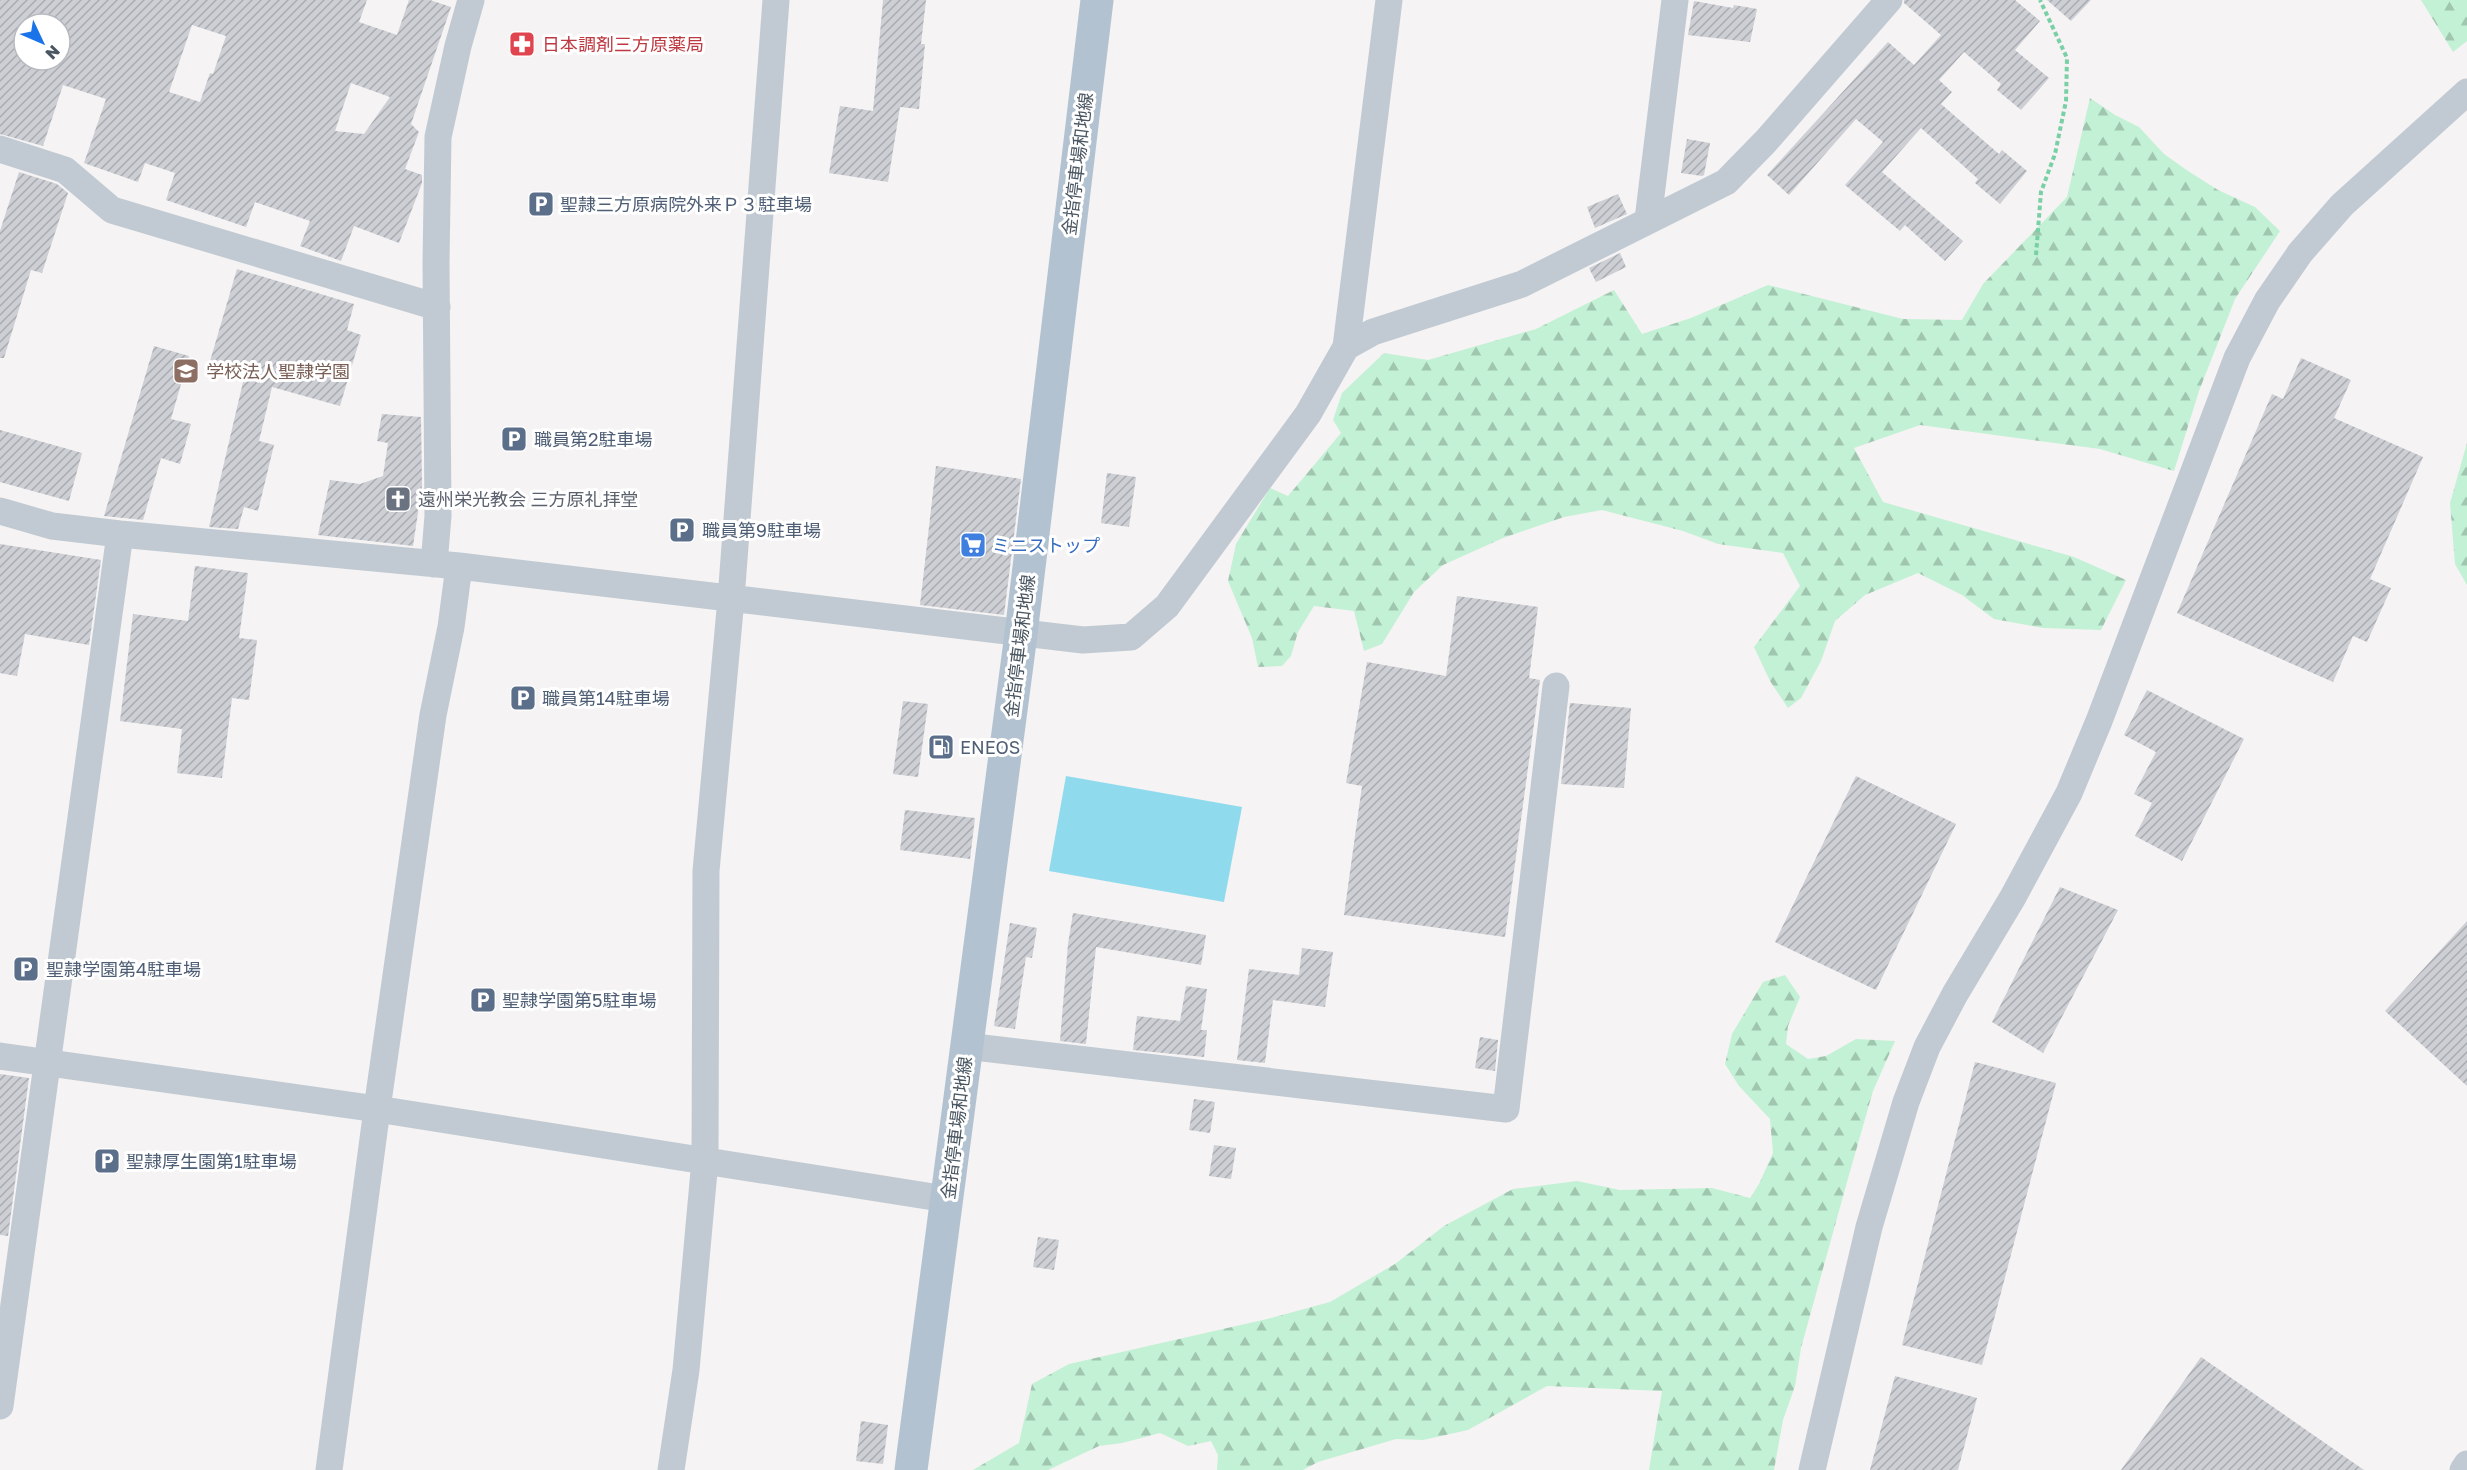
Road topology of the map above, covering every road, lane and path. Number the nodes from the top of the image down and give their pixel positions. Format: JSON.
{"nodes":[{"id":1,"x":471,"y":0,"type":"edge"},
{"id":2,"x":776,"y":0,"type":"edge"},
{"id":3,"x":1097,"y":0,"type":"edge"},
{"id":4,"x":1389,"y":0,"type":"edge"},
{"id":5,"x":1675,"y":0,"type":"edge"},
{"id":6,"x":1889,"y":0,"type":"edge"},
{"id":7,"x":2040,"y":0,"type":"edge"},
{"id":8,"x":2467,"y":92,"type":"edge"},
{"id":9,"x":0,"y":149,"type":"edge"},
{"id":10,"x":1648,"y":220,"type":"junction"},
{"id":11,"x":2036,"y":255,"type":"dead end"},
{"id":12,"x":437,"y":307,"type":"junction"},
{"id":13,"x":1346,"y":347,"type":"junction"},
{"id":14,"x":0,"y":511,"type":"edge"},
{"id":15,"x":120,"y":534,"type":"junction"},
{"id":16,"x":447,"y":565,"type":"junction"},
{"id":17,"x":731,"y":599,"type":"junction"},
{"id":18,"x":1021,"y":633,"type":"junction"},
{"id":19,"x":1556,"y":686,"type":"dead end"},
{"id":20,"x":966,"y":1046,"type":"junction"},
{"id":21,"x":0,"y":1056,"type":"edge"},
{"id":22,"x":48,"y":1063,"type":"junction"},
{"id":23,"x":377,"y":1109,"type":"junction"},
{"id":24,"x":705,"y":1160,"type":"junction"},
{"id":25,"x":946,"y":1199,"type":"junction"},
{"id":26,"x":0,"y":1407,"type":"edge"},
{"id":27,"x":2467,"y":1464,"type":"edge"},
{"id":28,"x":329,"y":1470,"type":"edge"},
{"id":29,"x":671,"y":1470,"type":"edge"},
{"id":30,"x":911,"y":1470,"type":"edge"},
{"id":31,"x":1812,"y":1470,"type":"edge"},
{"id":32,"x":2463,"y":1470,"type":"edge"}],
"edges":[{"from":1,"to":12,"type":"street"},
{"from":2,"to":17,"type":"street"},
{"from":3,"to":18,"type":"main road","name":"金指停車場和地線"},
{"from":4,"to":13,"type":"street"},
{"from":5,"to":10,"type":"street"},
{"from":6,"to":10,"type":"street"},
{"from":7,"to":11,"type":"path"},
{"from":8,"to":31,"type":"street"},
{"from":9,"to":12,"type":"street"},
{"from":10,"to":13,"type":"street"},
{"from":12,"to":16,"type":"street"},
{"from":13,"to":18,"type":"street"},
{"from":14,"to":15,"type":"street"},
{"from":15,"to":16,"type":"street"},
{"from":15,"to":22,"type":"street"},
{"from":16,"to":17,"type":"street"},
{"from":16,"to":23,"type":"street"},
{"from":17,"to":18,"type":"street"},
{"from":17,"to":24,"type":"street"},
{"from":18,"to":20,"type":"main road","name":"金指停車場和地線"},
{"from":19,"to":20,"type":"street"},
{"from":20,"to":25,"type":"main road","name":"金指停車場和地線"},
{"from":21,"to":22,"type":"street"},
{"from":22,"to":23,"type":"street"},
{"from":22,"to":26,"type":"street"},
{"from":23,"to":24,"type":"street"},
{"from":23,"to":28,"type":"street"},
{"from":24,"to":25,"type":"street"},
{"from":24,"to":29,"type":"street"},
{"from":25,"to":30,"type":"main road","name":"金指停車場和地線"},
{"from":27,"to":32,"type":"street"}]}
